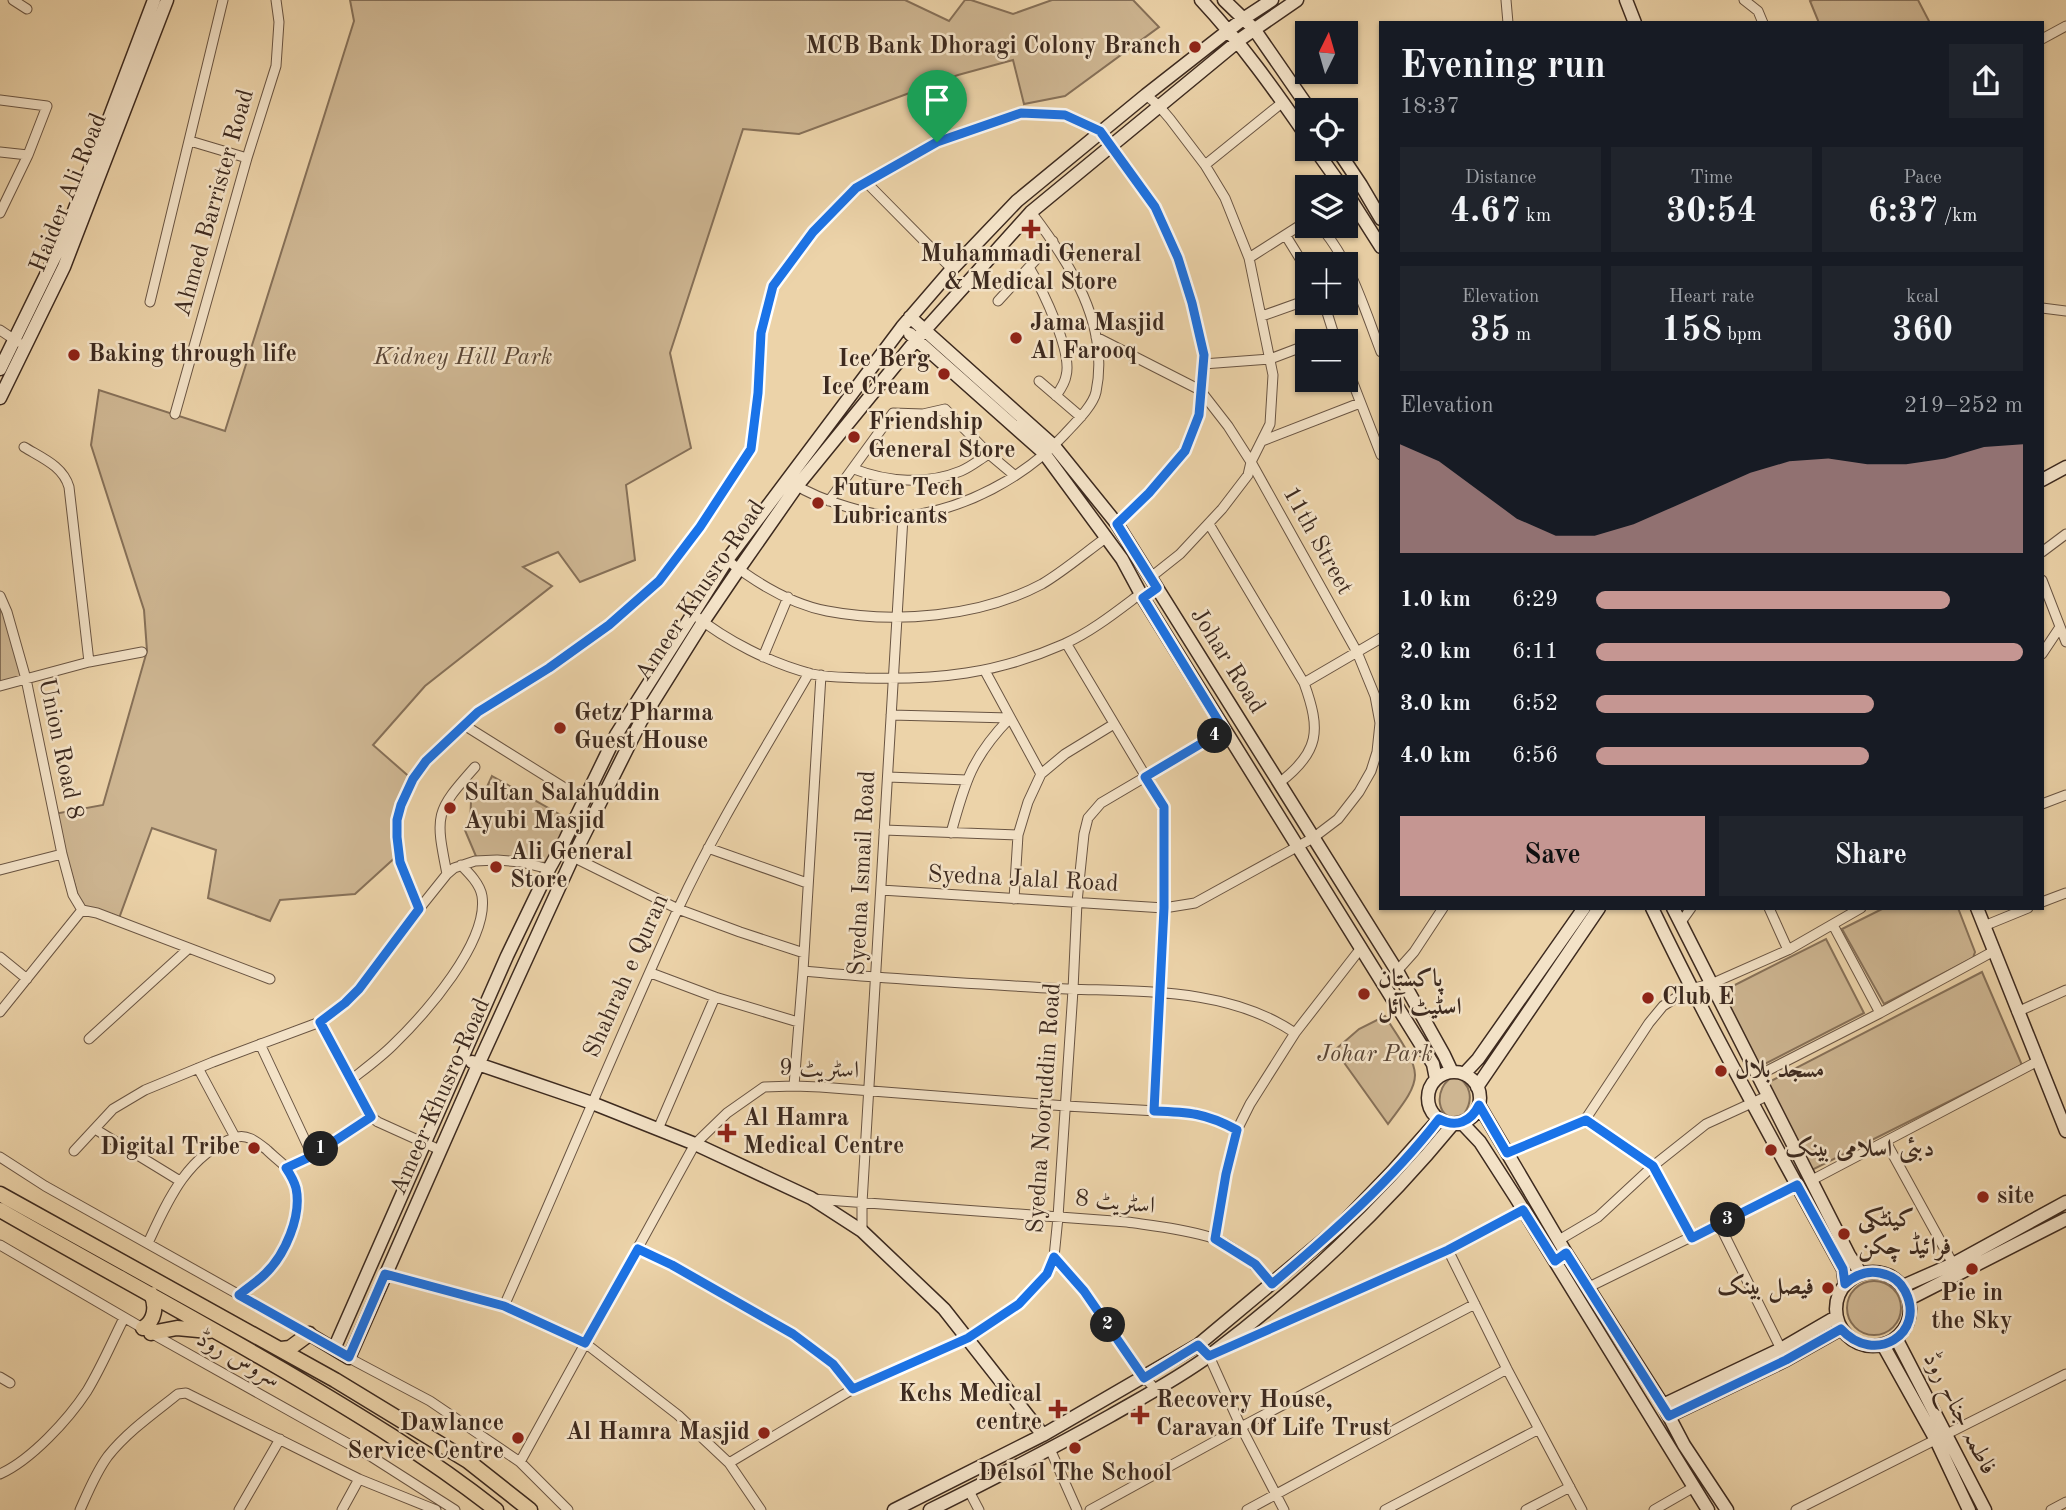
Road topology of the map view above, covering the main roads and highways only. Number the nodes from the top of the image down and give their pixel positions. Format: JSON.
{"nodes":[{"id":1,"x":154,"y":0,"type":"edge"},
{"id":2,"x":167,"y":0,"type":"edge"},
{"id":3,"x":1201,"y":0,"type":"edge"},
{"id":4,"x":1224,"y":0,"type":"edge"},
{"id":5,"x":1272,"y":0,"type":"edge"},
{"id":6,"x":1297,"y":0,"type":"edge"},
{"id":7,"x":1626,"y":0,"type":"edge"},
{"id":8,"x":1243,"y":19,"type":"junction"},
{"id":9,"x":1634,"y":21,"type":"edge"},
{"id":10,"x":1254,"y":29,"type":"junction"},
{"id":11,"x":1229,"y":30,"type":"junction"},
{"id":12,"x":1238,"y":41,"type":"junction"},
{"id":13,"x":1302,"y":98,"type":"edge"},
{"id":14,"x":1295,"y":120,"type":"edge"},
{"id":15,"x":1345,"y":161,"type":"edge"},
{"id":16,"x":1350,"y":168,"type":"junction"},
{"id":17,"x":1345,"y":175,"type":"edge"},
{"id":18,"x":1358,"y":212,"type":"edge"},
{"id":19,"x":1379,"y":216,"type":"edge"},
{"id":20,"x":1379,"y":244,"type":"edge"},
{"id":21,"x":906,"y":322,"type":"junction"},
{"id":22,"x":920,"y":335,"type":"junction"},
{"id":23,"x":20,"y":343,"type":"junction"},
{"id":24,"x":0,"y":369,"type":"edge"},
{"id":25,"x":0,"y":398,"type":"edge"},
{"id":26,"x":1049,"y":449,"type":"junction"},
{"id":27,"x":2066,"y":467,"type":"edge"},
{"id":28,"x":2044,"y":480,"type":"edge"},
{"id":29,"x":792,"y":483,"type":"junction"},
{"id":30,"x":1154,"y":583,"type":"junction"},
{"id":31,"x":1141,"y":596,"type":"junction"},
{"id":32,"x":698,"y":618,"type":"junction"},
{"id":33,"x":1245,"y":729,"type":"junction"},
{"id":34,"x":1227,"y":735,"type":"junction"},
{"id":35,"x":1583,"y":910,"type":"edge"},
{"id":36,"x":1599,"y":910,"type":"edge"},
{"id":37,"x":1653,"y":910,"type":"edge"},
{"id":38,"x":1674,"y":910,"type":"edge"},
{"id":39,"x":1978,"y":910,"type":"edge"},
{"id":40,"x":462,"y":1059,"type":"junction"},
{"id":41,"x":478,"y":1065,"type":"junction"},
{"id":42,"x":1458,"y":1073,"type":"junction"},
{"id":43,"x":1436,"y":1079,"type":"junction"},
{"id":44,"x":1477,"y":1087,"type":"junction"},
{"id":45,"x":1479,"y":1105,"type":"junction"},
{"id":46,"x":1439,"y":1119,"type":"junction"},
{"id":47,"x":1457,"y":1124,"type":"junction"},
{"id":48,"x":2066,"y":1131,"type":"edge"},
{"id":49,"x":1528,"y":1189,"type":"junction"},
{"id":50,"x":0,"y":1194,"type":"edge"},
{"id":51,"x":1516,"y":1198,"type":"junction"},
{"id":52,"x":2066,"y":1202,"type":"edge"},
{"id":53,"x":0,"y":1210,"type":"edge"},
{"id":54,"x":2066,"y":1219,"type":"edge"},
{"id":55,"x":1566,"y":1253,"type":"junction"},
{"id":56,"x":1555,"y":1261,"type":"junction"},
{"id":57,"x":1861,"y":1274,"type":"junction"},
{"id":58,"x":1845,"y":1284,"type":"junction"},
{"id":59,"x":1903,"y":1286,"type":"junction"},
{"id":60,"x":150,"y":1294,"type":"junction"},
{"id":61,"x":1909,"y":1299,"type":"junction"},
{"id":62,"x":1839,"y":1323,"type":"junction"},
{"id":63,"x":221,"y":1334,"type":"junction"},
{"id":64,"x":309,"y":1334,"type":"junction"},
{"id":65,"x":1896,"y":1338,"type":"junction"},
{"id":66,"x":1198,"y":1345,"type":"junction"},
{"id":67,"x":1883,"y":1345,"type":"junction"},
{"id":68,"x":281,"y":1349,"type":"junction"},
{"id":69,"x":334,"y":1349,"type":"junction"},
{"id":70,"x":1209,"y":1356,"type":"junction"},
{"id":71,"x":310,"y":1366,"type":"junction"},
{"id":72,"x":368,"y":1399,"type":"junction"},
{"id":73,"x":1666,"y":1411,"type":"junction"},
{"id":74,"x":392,"y":1435,"type":"junction"},
{"id":75,"x":1043,"y":1435,"type":"junction"},
{"id":76,"x":1941,"y":1437,"type":"junction"},
{"id":77,"x":1679,"y":1448,"type":"junction"},
{"id":78,"x":962,"y":1475,"type":"junction"},
{"id":79,"x":969,"y":1491,"type":"junction"},
{"id":80,"x":496,"y":1510,"type":"edge"},
{"id":81,"x":506,"y":1510,"type":"edge"},
{"id":82,"x":522,"y":1510,"type":"edge"},
{"id":83,"x":530,"y":1510,"type":"edge"},
{"id":84,"x":894,"y":1510,"type":"edge"},
{"id":85,"x":930,"y":1510,"type":"edge"},
{"id":86,"x":1708,"y":1510,"type":"edge"},
{"id":87,"x":1727,"y":1510,"type":"edge"},
{"id":88,"x":1969,"y":1510,"type":"edge"},
{"id":89,"x":1985,"y":1510,"type":"edge"}],
"edges":[{"from":1,"to":23,"type":"main road","name":"Haider Ali Road"},
{"from":2,"to":23,"type":"main road","name":"Haider Ali Road"},
{"from":3,"to":11,"type":"main road"},
{"from":4,"to":8,"type":"main road"},
{"from":5,"to":8,"type":"main road","name":"Ameer Khusro Road"},
{"from":6,"to":10,"type":"main road","name":"Ameer Khusro Road"},
{"from":7,"to":9,"type":"main road"},
{"from":8,"to":10,"type":"main road"},
{"from":8,"to":11,"type":"main road","name":"Ameer Khusro Road"},
{"from":10,"to":12,"type":"main road","name":"Ameer Khusro Road"},
{"from":10,"to":13,"type":"main road"},
{"from":11,"to":12,"type":"main road"},
{"from":11,"to":21,"type":"main road","name":"Ameer Khusro Road"},
{"from":12,"to":14,"type":"main road"},
{"from":12,"to":22,"type":"main road","name":"Ameer Khusro Road"},
{"from":15,"to":16,"type":"main road"},
{"from":16,"to":17,"type":"main road"},
{"from":16,"to":19,"type":"main road"},
{"from":18,"to":20,"type":"main road"},
{"from":21,"to":22,"type":"main road","name":"Johar Road"},
{"from":21,"to":29,"type":"main road","name":"Ameer Khusro Road"},
{"from":22,"to":26,"type":"main road","name":"Johar Road"},
{"from":22,"to":29,"type":"main road","name":"Ameer Khusro Road"},
{"from":23,"to":24,"type":"main road","name":"Haider Ali Road"},
{"from":23,"to":25,"type":"main road","name":"Haider Ali Road"},
{"from":26,"to":30,"type":"main road","name":"Johar Road"},
{"from":26,"to":31,"type":"main road","name":"Johar Road"},
{"from":27,"to":28,"type":"main road"},
{"from":29,"to":32,"type":"main road","name":"Ameer Khusro Road"},
{"from":29,"to":32,"type":"main road","name":"Ameer Khusro Road"},
{"from":30,"to":31,"type":"main road"},
{"from":30,"to":33,"type":"main road","name":"Johar Road"},
{"from":31,"to":34,"type":"main road","name":"Johar Road"},
{"from":32,"to":40,"type":"main road","name":"Ameer Khusro Road"},
{"from":32,"to":41,"type":"main road","name":"Ameer Khusro Road"},
{"from":33,"to":34,"type":"main road"},
{"from":33,"to":42,"type":"main road","name":"Johar Road"},
{"from":34,"to":43,"type":"main road","name":"Johar Road"},
{"from":35,"to":42,"type":"main road"},
{"from":36,"to":44,"type":"main road"},
{"from":37,"to":58,"type":"main road"},
{"from":38,"to":57,"type":"main road"},
{"from":39,"to":48,"type":"main road"},
{"from":40,"to":41,"type":"main road"},
{"from":40,"to":69,"type":"main road","name":"Ameer Khusro Road"},
{"from":41,"to":69,"type":"main road","name":"Ameer Khusro Road"},
{"from":41,"to":75,"type":"main road"},
{"from":42,"to":43,"type":"main road"},
{"from":42,"to":44,"type":"main road"},
{"from":43,"to":46,"type":"main road"},
{"from":44,"to":45,"type":"main road"},
{"from":45,"to":47,"type":"main road"},
{"from":45,"to":49,"type":"main road"},
{"from":46,"to":47,"type":"main road"},
{"from":46,"to":66,"type":"main road"},
{"from":47,"to":51,"type":"main road"},
{"from":47,"to":70,"type":"main road"},
{"from":49,"to":51,"type":"main road"},
{"from":49,"to":55,"type":"main road"},
{"from":50,"to":68,"type":"main road"},
{"from":51,"to":56,"type":"main road"},
{"from":52,"to":59,"type":"main road"},
{"from":53,"to":60,"type":"main road"},
{"from":54,"to":61,"type":"main road"},
{"from":55,"to":56,"type":"main road"},
{"from":55,"to":73,"type":"main road"},
{"from":56,"to":77,"type":"main road"},
{"from":57,"to":58,"type":"main road"},
{"from":57,"to":59,"type":"main road"},
{"from":58,"to":62,"type":"main road"},
{"from":59,"to":61,"type":"main road"},
{"from":60,"to":63,"type":"main road"},
{"from":60,"to":63,"type":"main road"},
{"from":61,"to":65,"type":"main road"},
{"from":62,"to":67,"type":"main road"},
{"from":62,"to":73,"type":"main road"},
{"from":62,"to":73,"type":"main road"},
{"from":63,"to":74,"type":"main road"},
{"from":64,"to":68,"type":"main road"},
{"from":64,"to":69,"type":"main road"},
{"from":64,"to":71,"type":"main road"},
{"from":65,"to":67,"type":"main road"},
{"from":65,"to":76,"type":"main road","name":"فاطمہ جناح روڈ"},
{"from":66,"to":70,"type":"main road"},
{"from":66,"to":75,"type":"main road"},
{"from":67,"to":76,"type":"main road","name":"فاطمہ جناح روڈ"},
{"from":68,"to":71,"type":"main road"},
{"from":70,"to":79,"type":"main road"},
{"from":71,"to":72,"type":"main road"},
{"from":72,"to":82,"type":"main road"},
{"from":72,"to":83,"type":"main road"},
{"from":73,"to":77,"type":"main road"},
{"from":74,"to":80,"type":"main road"},
{"from":74,"to":81,"type":"main road"},
{"from":75,"to":78,"type":"main road"},
{"from":76,"to":88,"type":"main road","name":"فاطمہ جناح روڈ"},
{"from":76,"to":89,"type":"main road","name":"فاطمہ جناح روڈ"},
{"from":77,"to":86,"type":"main road"},
{"from":77,"to":87,"type":"main road"},
{"from":78,"to":79,"type":"main road"},
{"from":78,"to":84,"type":"main road"},
{"from":79,"to":85,"type":"main road"}]}
